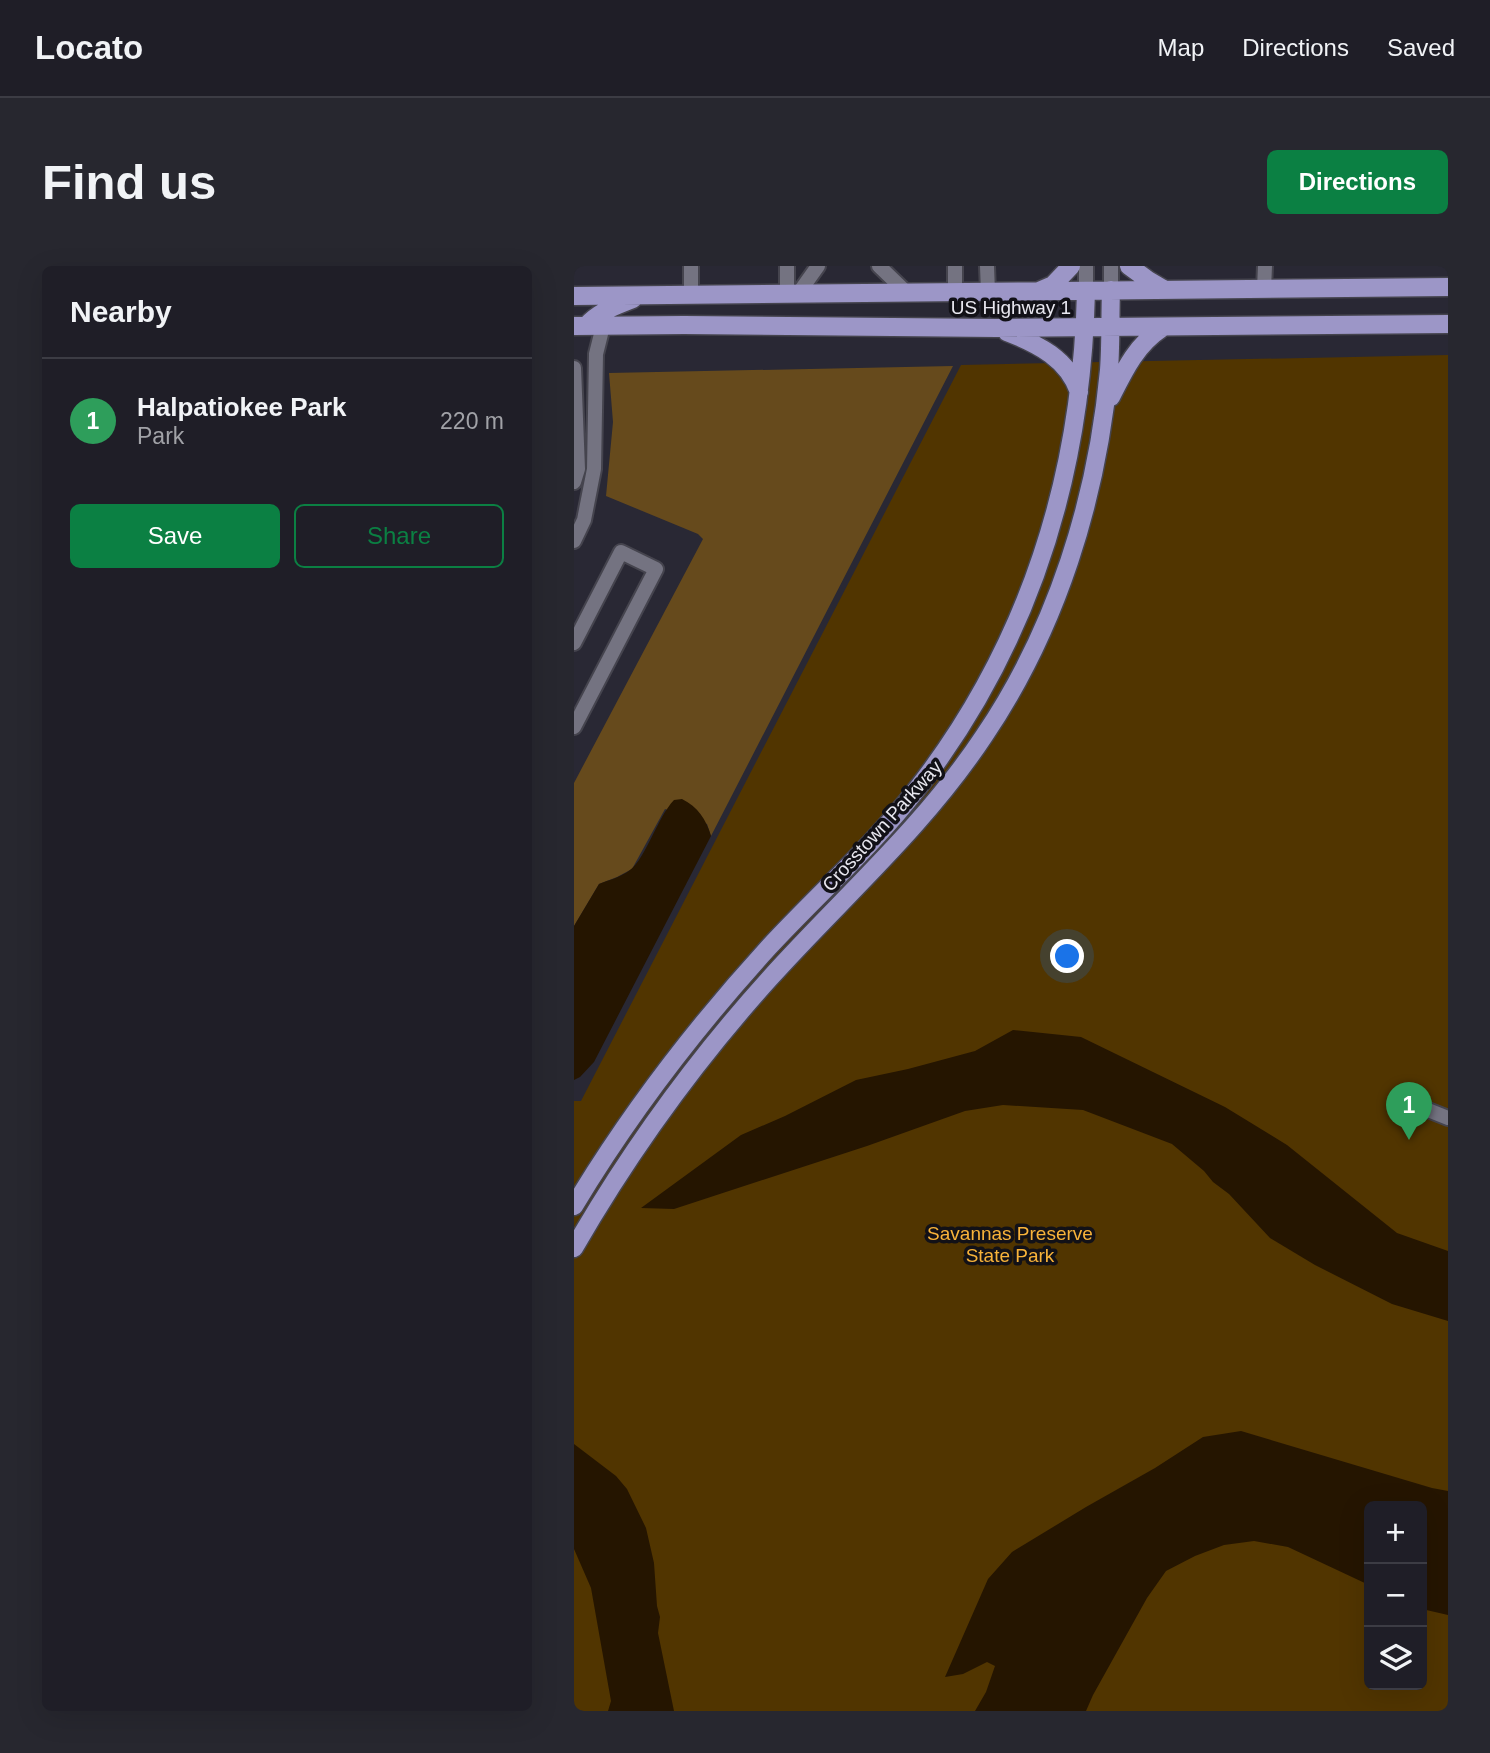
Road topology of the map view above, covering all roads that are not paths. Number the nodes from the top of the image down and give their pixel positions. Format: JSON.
{"nodes":[{"id":1,"x":691,"y":266,"type":"edge"},
{"id":2,"x":787,"y":266,"type":"edge"},
{"id":3,"x":818,"y":266,"type":"edge"},
{"id":4,"x":879,"y":266,"type":"edge"},
{"id":5,"x":955,"y":266,"type":"edge"},
{"id":6,"x":987,"y":266,"type":"edge"},
{"id":7,"x":1071,"y":266,"type":"edge"},
{"id":8,"x":1086,"y":266,"type":"edge"},
{"id":9,"x":1111,"y":266,"type":"edge"},
{"id":10,"x":1129,"y":266,"type":"edge"},
{"id":11,"x":1265,"y":266,"type":"edge"},
{"id":12,"x":1448,"y":287,"type":"edge"},
{"id":13,"x":1264,"y":289,"type":"junction"},
{"id":14,"x":1111,"y":290,"type":"junction"},
{"id":15,"x":1165,"y":290,"type":"junction"},
{"id":16,"x":1039,"y":291,"type":"junction"},
{"id":17,"x":1086,"y":291,"type":"junction"},
{"id":18,"x":954,"y":292,"type":"junction"},
{"id":19,"x":988,"y":292,"type":"junction"},
{"id":20,"x":907,"y":293,"type":"junction"},
{"id":21,"x":793,"y":294,"type":"junction"},
{"id":22,"x":643,"y":295,"type":"junction"},
{"id":23,"x":691,"y":295,"type":"junction"},
{"id":24,"x":574,"y":296,"type":"edge"},
{"id":25,"x":1448,"y":324,"type":"edge"},
{"id":26,"x":588,"y":326,"type":"edge"},
{"id":27,"x":1110,"y":327,"type":"junction"},
{"id":28,"x":997,"y":328,"type":"junction"},
{"id":29,"x":1086,"y":328,"type":"junction"},
{"id":30,"x":1162,"y":328,"type":"junction"},
{"id":31,"x":574,"y":368,"type":"edge"},
{"id":32,"x":1080,"y":393,"type":"junction"},
{"id":33,"x":594,"y":409,"type":"junction"},
{"id":34,"x":575,"y":410,"type":"edge"},
{"id":35,"x":1104,"y":410,"type":"junction"},
{"id":36,"x":594,"y":470,"type":"junction"},
{"id":37,"x":575,"y":473,"type":"edge"},
{"id":38,"x":574,"y":541,"type":"edge"},
{"id":39,"x":576,"y":634,"type":"edge"},
{"id":40,"x":574,"y":727,"type":"edge"},
{"id":41,"x":1408,"y":1102,"type":"dead end"},
{"id":42,"x":1448,"y":1118,"type":"edge"},
{"id":43,"x":574,"y":1206,"type":"edge"},
{"id":44,"x":574,"y":1248,"type":"edge"}],
"edges":[{"from":1,"to":23,"type":"street"},
{"from":2,"to":21,"type":"street"},
{"from":3,"to":21,"type":"street"},
{"from":4,"to":20,"type":"street"},
{"from":5,"to":18,"type":"street"},
{"from":6,"to":19,"type":"street"},
{"from":7,"to":16,"type":"main road"},
{"from":8,"to":17,"type":"street"},
{"from":9,"to":14,"type":"street"},
{"from":10,"to":15,"type":"main road"},
{"from":11,"to":13,"type":"street"},
{"from":12,"to":13,"type":"main road","name":"US Highway 1"},
{"from":13,"to":15,"type":"main road","name":"US Highway 1"},
{"from":14,"to":15,"type":"main road","name":"US Highway 1"},
{"from":14,"to":17,"type":"main road","name":"US Highway 1"},
{"from":14,"to":27,"type":"main road","name":"Crosstown Parkway"},
{"from":16,"to":17,"type":"main road","name":"US Highway 1"},
{"from":16,"to":19,"type":"main road","name":"US Highway 1"},
{"from":17,"to":29,"type":"main road","name":"Crosstown Parkway"},
{"from":18,"to":19,"type":"main road","name":"US Highway 1"},
{"from":18,"to":20,"type":"main road","name":"US Highway 1"},
{"from":20,"to":21,"type":"main road","name":"US Highway 1"},
{"from":21,"to":23,"type":"main road","name":"US Highway 1"},
{"from":22,"to":23,"type":"main road","name":"US Highway 1"},
{"from":22,"to":24,"type":"main road","name":"US Highway 1"},
{"from":22,"to":26,"type":"main road"},
{"from":25,"to":30,"type":"main road","name":"US Highway 1"},
{"from":26,"to":28,"type":"main road","name":"US Highway 1"},
{"from":26,"to":33,"type":"street"},
{"from":27,"to":29,"type":"main road","name":"US Highway 1"},
{"from":27,"to":30,"type":"main road","name":"US Highway 1"},
{"from":27,"to":35,"type":"main road","name":"Crosstown Parkway"},
{"from":28,"to":29,"type":"main road","name":"US Highway 1"},
{"from":28,"to":32,"type":"main road"},
{"from":29,"to":32,"type":"main road","name":"Crosstown Parkway"},
{"from":30,"to":35,"type":"main road"},
{"from":31,"to":34,"type":"street"},
{"from":32,"to":43,"type":"main road","name":"Crosstown Parkway"},
{"from":33,"to":34,"type":"street"},
{"from":33,"to":36,"type":"street"},
{"from":34,"to":37,"type":"street"},
{"from":35,"to":44,"type":"main road","name":"Crosstown Parkway"},
{"from":36,"to":37,"type":"street"},
{"from":36,"to":38,"type":"street"},
{"from":39,"to":40,"type":"street"},
{"from":41,"to":42,"type":"street"}]}
